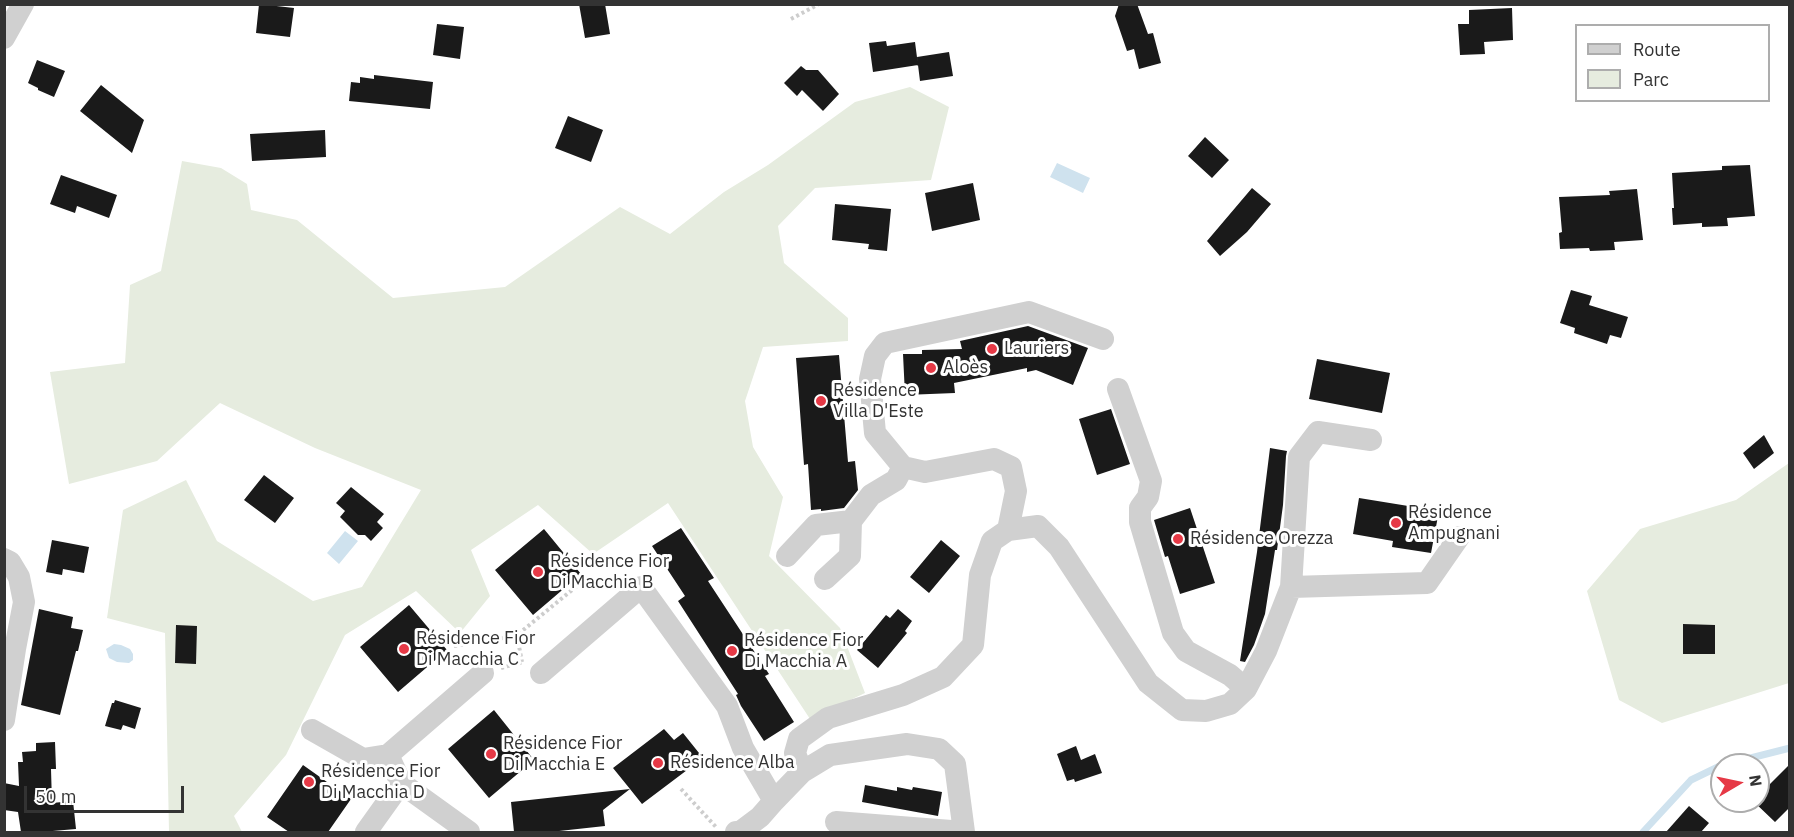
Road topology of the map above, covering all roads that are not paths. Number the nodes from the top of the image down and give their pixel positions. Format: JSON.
{"nodes":[{"id":1,"x":23,"y":4,"type":"edge"},
{"id":2,"x":4,"y":38,"type":"edge"},
{"id":3,"x":1103,"y":339,"type":"dead end"},
{"id":4,"x":1118,"y":389,"type":"dead end"},
{"id":5,"x":1371,"y":440,"type":"dead end"},
{"id":6,"x":903,"y":467,"type":"junction"},
{"id":7,"x":850,"y":521,"type":"junction"},
{"id":8,"x":1008,"y":530,"type":"junction"},
{"id":9,"x":1459,"y":537,"type":"dead end"},
{"id":10,"x":787,"y":556,"type":"dead end"},
{"id":11,"x":4,"y":559,"type":"edge"},
{"id":12,"x":825,"y":579,"type":"dead end"},
{"id":13,"x":1291,"y":587,"type":"junction"},
{"id":14,"x":532,"y":668,"type":"road end"},
{"id":15,"x":483,"y":673,"type":"road end"},
{"id":16,"x":1246,"y":689,"type":"junction"},
{"id":17,"x":4,"y":720,"type":"edge"},
{"id":18,"x":312,"y":730,"type":"dead end"},
{"id":19,"x":388,"y":755,"type":"junction"},
{"id":20,"x":802,"y":772,"type":"junction"},
{"id":21,"x":401,"y":783,"type":"junction"},
{"id":22,"x":774,"y":801,"type":"junction"},
{"id":23,"x":836,"y":822,"type":"dead end"},
{"id":24,"x":366,"y":832,"type":"edge"},
{"id":25,"x":469,"y":832,"type":"edge"},
{"id":26,"x":736,"y":832,"type":"edge"},
{"id":27,"x":964,"y":832,"type":"edge"}],
"edges":[{"from":1,"to":2,"type":"street"},
{"from":3,"to":6,"type":"street"},
{"from":4,"to":16,"type":"street"},
{"from":5,"to":13,"type":"street"},
{"from":6,"to":7,"type":"street"},
{"from":6,"to":8,"type":"street"},
{"from":7,"to":10,"type":"street"},
{"from":7,"to":12,"type":"street"},
{"from":8,"to":16,"type":"street"},
{"from":8,"to":20,"type":"street"},
{"from":9,"to":13,"type":"street"},
{"from":11,"to":17,"type":"street"},
{"from":13,"to":16,"type":"street"},
{"from":14,"to":22,"type":"street"},
{"from":15,"to":19,"type":"street"},
{"from":18,"to":19,"type":"street"},
{"from":19,"to":21,"type":"street"},
{"from":20,"to":22,"type":"street"},
{"from":20,"to":27,"type":"street"},
{"from":21,"to":24,"type":"street"},
{"from":21,"to":25,"type":"street"},
{"from":22,"to":26,"type":"street"},
{"from":23,"to":27,"type":"street"}]}
